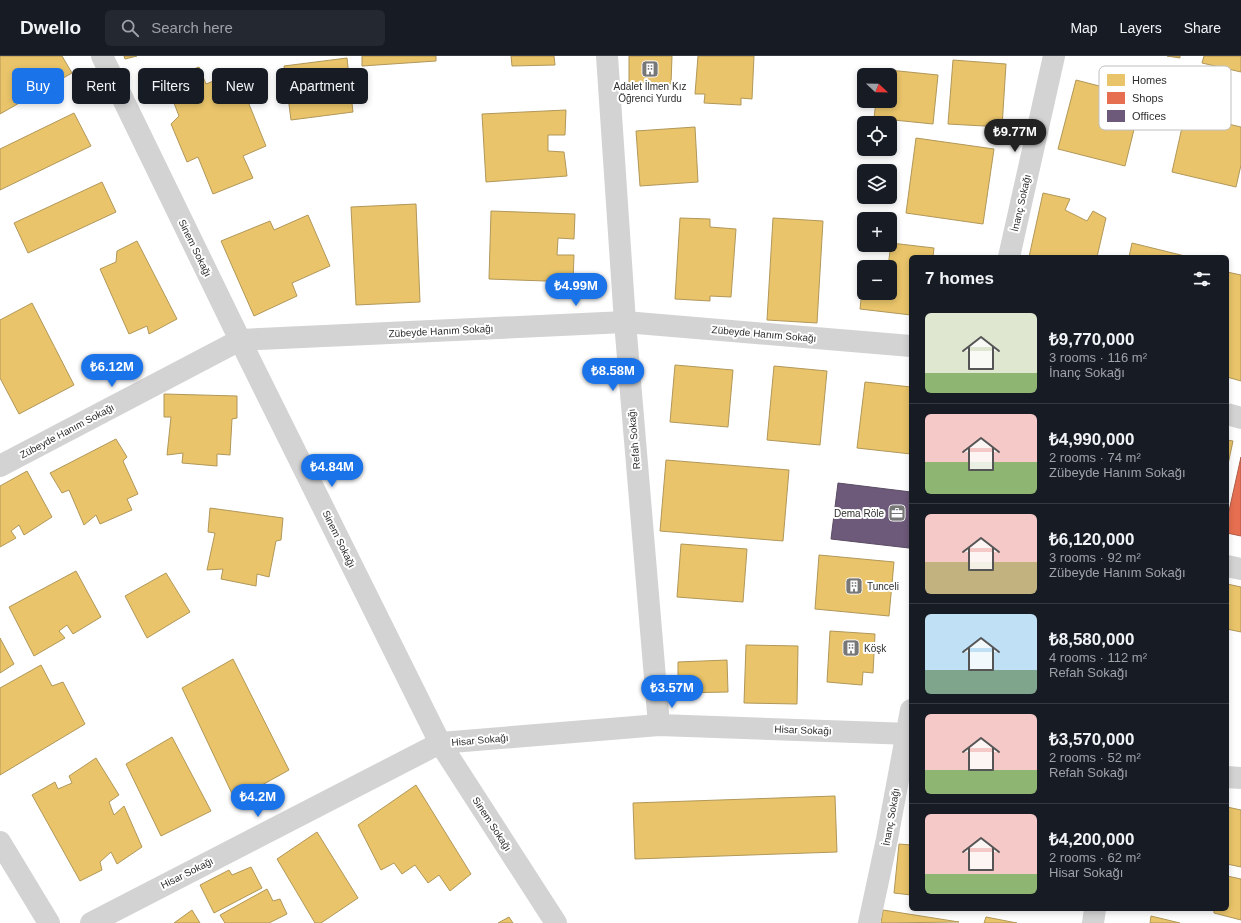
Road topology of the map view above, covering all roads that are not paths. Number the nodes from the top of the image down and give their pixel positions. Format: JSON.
{"nodes":[{"id":1,"x":102,"y":56,"type":"edge"},
{"id":2,"x":607,"y":56,"type":"edge"},
{"id":3,"x":1054,"y":56,"type":"edge"},
{"id":4,"x":1008,"y":255,"type":"edge"},
{"id":5,"x":625,"y":322,"type":"junction"},
{"id":6,"x":240,"y":340,"type":"junction"},
{"id":7,"x":909,"y":346,"type":"edge"},
{"id":8,"x":1229,"y":415,"type":"edge"},
{"id":9,"x":1241,"y":418,"type":"edge"},
{"id":10,"x":0,"y":466,"type":"edge"},
{"id":11,"x":1229,"y":566,"type":"edge"},
{"id":12,"x":1241,"y":569,"type":"edge"},
{"id":13,"x":659,"y":725,"type":"junction"},
{"id":14,"x":908,"y":733,"type":"edge"},
{"id":15,"x":440,"y":743,"type":"junction"},
{"id":16,"x":1229,"y":777,"type":"edge"},
{"id":17,"x":1241,"y":778,"type":"edge"},
{"id":18,"x":0,"y":842,"type":"edge"},
{"id":19,"x":1095,"y":911,"type":"edge"},
{"id":20,"x":49,"y":923,"type":"edge"},
{"id":21,"x":91,"y":923,"type":"edge"},
{"id":22,"x":556,"y":923,"type":"edge"},
{"id":23,"x":869,"y":923,"type":"edge"},
{"id":24,"x":1093,"y":923,"type":"edge"}],
"edges":[{"from":1,"to":6,"type":"street","name":"Sinem Sokağı"},
{"from":2,"to":5,"type":"street","name":"Refah Sokağı"},
{"from":3,"to":4,"type":"street","name":"İnanç Sokağı"},
{"from":5,"to":6,"type":"street","name":"Zübeyde Hanım Sokağı"},
{"from":5,"to":7,"type":"street","name":"Zübeyde Hanım Sokağı"},
{"from":5,"to":13,"type":"street","name":"Refah Sokağı"},
{"from":6,"to":10,"type":"street","name":"Zübeyde Hanım Sokağı"},
{"from":6,"to":15,"type":"street","name":"Sinem Sokağı"},
{"from":8,"to":9,"type":"street"},
{"from":11,"to":12,"type":"street"},
{"from":13,"to":14,"type":"street","name":"Hisar Sokağı"},
{"from":13,"to":15,"type":"street","name":"Hisar Sokağı"},
{"from":14,"to":23,"type":"street","name":"İnanç Sokağı"},
{"from":15,"to":21,"type":"street","name":"Hisar Sokağı"},
{"from":15,"to":22,"type":"street","name":"Sinem Sokağı"},
{"from":16,"to":17,"type":"street"},
{"from":18,"to":20,"type":"street"},
{"from":19,"to":24,"type":"street"}]}
